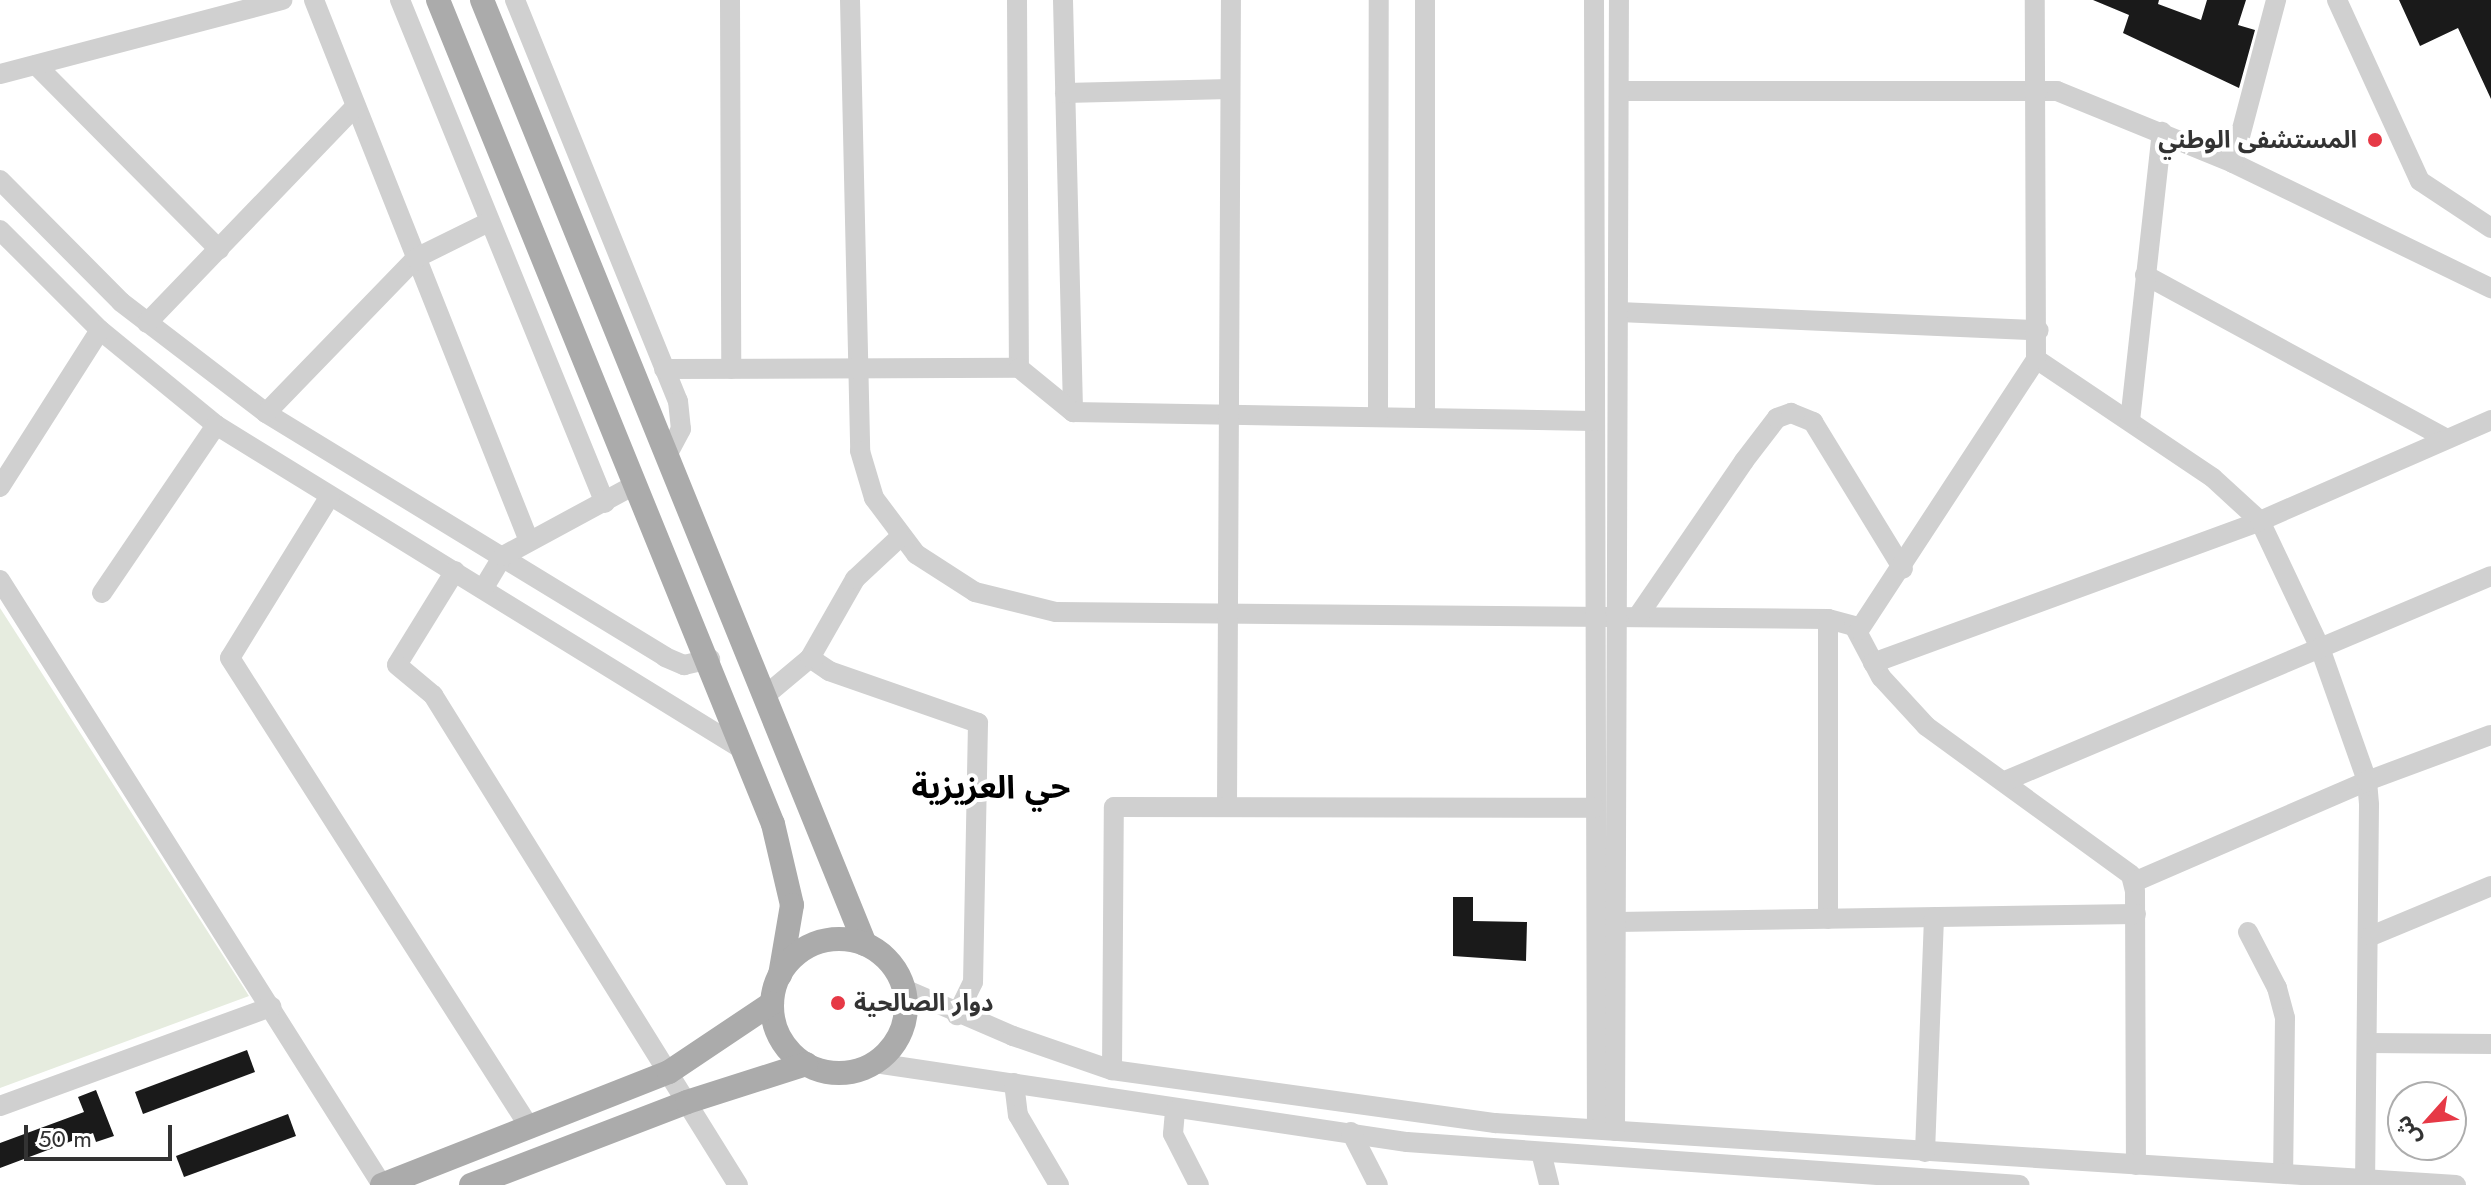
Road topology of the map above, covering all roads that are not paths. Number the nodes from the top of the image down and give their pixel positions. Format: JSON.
{"nodes":[{"id":1,"x":282,"y":0,"type":"edge"},
{"id":2,"x":314,"y":0,"type":"edge"},
{"id":3,"x":400,"y":0,"type":"edge"},
{"id":4,"x":438,"y":0,"type":"edge"},
{"id":5,"x":482,"y":0,"type":"edge"},
{"id":6,"x":515,"y":0,"type":"edge"},
{"id":7,"x":730,"y":0,"type":"edge"},
{"id":8,"x":850,"y":0,"type":"edge"},
{"id":9,"x":1017,"y":0,"type":"edge"},
{"id":10,"x":1063,"y":0,"type":"edge"},
{"id":11,"x":1231,"y":0,"type":"edge"},
{"id":12,"x":1379,"y":0,"type":"edge"},
{"id":13,"x":1425,"y":0,"type":"edge"},
{"id":14,"x":1594,"y":0,"type":"edge"},
{"id":15,"x":1619,"y":0,"type":"edge"},
{"id":16,"x":2035,"y":0,"type":"edge"},
{"id":17,"x":2276,"y":0,"type":"edge"},
{"id":18,"x":2337,"y":0,"type":"edge"},
{"id":19,"x":36,"y":65,"type":"junction"},
{"id":20,"x":0,"y":74,"type":"edge"},
{"id":21,"x":1230,"y":89,"type":"junction"},
{"id":22,"x":2036,"y":89,"type":"junction"},
{"id":23,"x":1619,"y":91,"type":"junction"},
{"id":24,"x":1065,"y":93,"type":"junction"},
{"id":25,"x":356,"y":106,"type":"junction"},
{"id":26,"x":2162,"y":132,"type":"junction"},
{"id":27,"x":2233,"y":163,"type":"junction"},
{"id":28,"x":0,"y":180,"type":"edge"},
{"id":29,"x":489,"y":222,"type":"junction"},
{"id":30,"x":2491,"y":228,"type":"edge"},
{"id":31,"x":1,"y":233,"type":"edge"},
{"id":32,"x":219,"y":249,"type":"junction"},
{"id":33,"x":416,"y":258,"type":"junction"},
{"id":34,"x":2145,"y":275,"type":"junction"},
{"id":35,"x":2491,"y":288,"type":"edge"},
{"id":36,"x":1619,"y":312,"type":"junction"},
{"id":37,"x":147,"y":323,"type":"junction"},
{"id":38,"x":100,"y":330,"type":"junction"},
{"id":39,"x":2039,"y":330,"type":"junction"},
{"id":40,"x":2036,"y":359,"type":"junction"},
{"id":41,"x":855,"y":368,"type":"junction"},
{"id":42,"x":1019,"y":368,"type":"junction"},
{"id":43,"x":664,"y":369,"type":"junction"},
{"id":44,"x":731,"y":369,"type":"junction"},
{"id":45,"x":1073,"y":412,"type":"junction"},
{"id":46,"x":266,"y":413,"type":"junction"},
{"id":47,"x":1227,"y":415,"type":"junction"},
{"id":48,"x":1378,"y":417,"type":"junction"},
{"id":49,"x":1425,"y":418,"type":"junction"},
{"id":50,"x":2491,"y":420,"type":"edge"},
{"id":51,"x":1594,"y":421,"type":"junction"},
{"id":52,"x":2130,"y":421,"type":"junction"},
{"id":53,"x":216,"y":425,"type":"junction"},
{"id":54,"x":2445,"y":438,"type":"junction"},
{"id":55,"x":668,"y":453,"type":"junction"},
{"id":56,"x":636,"y":484,"type":"junction"},
{"id":57,"x":0,"y":487,"type":"edge"},
{"id":58,"x":330,"y":496,"type":"junction"},
{"id":59,"x":605,"y":503,"type":"junction"},
{"id":60,"x":2260,"y":521,"type":"junction"},
{"id":61,"x":900,"y":537,"type":"junction"},
{"id":62,"x":529,"y":541,"type":"junction"},
{"id":63,"x":503,"y":556,"type":"junction"},
{"id":64,"x":1903,"y":569,"type":"junction"},
{"id":65,"x":455,"y":571,"type":"junction"},
{"id":66,"x":2491,"y":576,"type":"edge"},
{"id":67,"x":0,"y":580,"type":"edge"},
{"id":68,"x":483,"y":589,"type":"junction"},
{"id":69,"x":102,"y":593,"type":"dead end"},
{"id":70,"x":1226,"y":614,"type":"junction"},
{"id":71,"x":1594,"y":616,"type":"junction"},
{"id":72,"x":1628,"y":616,"type":"junction"},
{"id":73,"x":1828,"y":619,"type":"junction"},
{"id":74,"x":1859,"y":630,"type":"junction"},
{"id":75,"x":2320,"y":648,"type":"junction"},
{"id":76,"x":810,"y":658,"type":"junction"},
{"id":77,"x":710,"y":659,"type":"junction"},
{"id":78,"x":1873,"y":663,"type":"junction"},
{"id":79,"x":767,"y":694,"type":"junction"},
{"id":80,"x":2491,"y":735,"type":"edge"},
{"id":81,"x":745,"y":751,"type":"junction"},
{"id":82,"x":2005,"y":781,"type":"junction"},
{"id":83,"x":2367,"y":781,"type":"junction"},
{"id":84,"x":1227,"y":807,"type":"junction"},
{"id":85,"x":1594,"y":808,"type":"junction"},
{"id":86,"x":2134,"y":882,"type":"junction"},
{"id":87,"x":2491,"y":886,"type":"edge"},
{"id":88,"x":2136,"y":914,"type":"junction"},
{"id":89,"x":1934,"y":917,"type":"junction"},
{"id":90,"x":1828,"y":919,"type":"junction"},
{"id":91,"x":1616,"y":922,"type":"junction"},
{"id":92,"x":2248,"y":932,"type":"dead end"},
{"id":93,"x":2371,"y":936,"type":"junction"},
{"id":94,"x":865,"y":944,"type":"junction"},
{"id":95,"x":780,"y":975,"type":"junction"},
{"id":96,"x":904,"y":989,"type":"junction"},
{"id":97,"x":772,"y":1003,"type":"junction"},
{"id":98,"x":271,"y":1007,"type":"junction"},
{"id":99,"x":957,"y":1015,"type":"junction"},
{"id":100,"x":2368,"y":1043,"type":"junction"},
{"id":101,"x":2491,"y":1044,"type":"edge"},
{"id":102,"x":875,"y":1063,"type":"junction"},
{"id":103,"x":806,"y":1064,"type":"junction"},
{"id":104,"x":1112,"y":1070,"type":"junction"},
{"id":105,"x":669,"y":1072,"type":"junction"},
{"id":106,"x":1014,"y":1083,"type":"junction"},
{"id":107,"x":687,"y":1102,"type":"junction"},
{"id":108,"x":0,"y":1106,"type":"edge"},
{"id":109,"x":1175,"y":1111,"type":"junction"},
{"id":110,"x":530,"y":1128,"type":"junction"},
{"id":111,"x":1606,"y":1130,"type":"junction"},
{"id":112,"x":1351,"y":1132,"type":"junction"},
{"id":113,"x":1541,"y":1152,"type":"junction"},
{"id":114,"x":1925,"y":1152,"type":"junction"},
{"id":115,"x":2136,"y":1165,"type":"junction"},
{"id":116,"x":2283,"y":1173,"type":"junction"},
{"id":117,"x":1727,"y":1176,"type":"edge"},
{"id":118,"x":2365,"y":1178,"type":"junction"},
{"id":119,"x":1994,"y":1184,"type":"edge"},
{"id":120,"x":382,"y":1185,"type":"edge"},
{"id":121,"x":471,"y":1185,"type":"edge"},
{"id":122,"x":738,"y":1185,"type":"edge"},
{"id":123,"x":1059,"y":1185,"type":"edge"},
{"id":124,"x":1199,"y":1185,"type":"edge"},
{"id":125,"x":1378,"y":1185,"type":"edge"},
{"id":126,"x":1549,"y":1185,"type":"edge"},
{"id":127,"x":2019,"y":1185,"type":"edge"},
{"id":128,"x":2456,"y":1185,"type":"edge"}],
"edges":[{"from":1,"to":19,"type":"street"},
{"from":2,"to":25,"type":"street"},
{"from":3,"to":29,"type":"street"},
{"from":4,"to":56,"type":"main road"},
{"from":5,"to":55,"type":"main road"},
{"from":6,"to":43,"type":"street"},
{"from":7,"to":44,"type":"street"},
{"from":8,"to":41,"type":"street"},
{"from":9,"to":42,"type":"street"},
{"from":10,"to":24,"type":"street"},
{"from":11,"to":21,"type":"street"},
{"from":12,"to":48,"type":"street"},
{"from":13,"to":49,"type":"street"},
{"from":14,"to":51,"type":"street"},
{"from":15,"to":23,"type":"street"},
{"from":16,"to":22,"type":"street"},
{"from":17,"to":27,"type":"street"},
{"from":18,"to":30,"type":"street"},
{"from":19,"to":20,"type":"street"},
{"from":19,"to":32,"type":"street"},
{"from":21,"to":24,"type":"street"},
{"from":21,"to":47,"type":"street"},
{"from":22,"to":23,"type":"street"},
{"from":22,"to":26,"type":"street"},
{"from":22,"to":39,"type":"street"},
{"from":23,"to":36,"type":"street"},
{"from":24,"to":45,"type":"street"},
{"from":25,"to":32,"type":"street"},
{"from":25,"to":33,"type":"street"},
{"from":26,"to":27,"type":"street"},
{"from":26,"to":34,"type":"street"},
{"from":27,"to":35,"type":"street"},
{"from":28,"to":37,"type":"street"},
{"from":29,"to":33,"type":"street"},
{"from":29,"to":59,"type":"street"},
{"from":31,"to":38,"type":"street"},
{"from":32,"to":37,"type":"street"},
{"from":33,"to":46,"type":"street"},
{"from":33,"to":62,"type":"street"},
{"from":34,"to":52,"type":"street"},
{"from":34,"to":54,"type":"street"},
{"from":36,"to":39,"type":"street"},
{"from":36,"to":72,"type":"street"},
{"from":37,"to":46,"type":"street"},
{"from":38,"to":53,"type":"street"},
{"from":38,"to":57,"type":"street"},
{"from":39,"to":40,"type":"street"},
{"from":40,"to":52,"type":"street"},
{"from":40,"to":64,"type":"street"},
{"from":41,"to":42,"type":"street"},
{"from":41,"to":44,"type":"street"},
{"from":41,"to":61,"type":"street"},
{"from":42,"to":45,"type":"street"},
{"from":43,"to":44,"type":"street"},
{"from":43,"to":55,"type":"street"},
{"from":45,"to":47,"type":"street"},
{"from":46,"to":63,"type":"street"},
{"from":47,"to":48,"type":"street"},
{"from":47,"to":70,"type":"street"},
{"from":48,"to":49,"type":"street"},
{"from":49,"to":51,"type":"street"},
{"from":50,"to":54,"type":"street"},
{"from":51,"to":71,"type":"street"},
{"from":52,"to":60,"type":"street"},
{"from":53,"to":58,"type":"street"},
{"from":53,"to":69,"type":"street"},
{"from":54,"to":60,"type":"street"},
{"from":55,"to":79,"type":"main road"},
{"from":56,"to":59,"type":"street"},
{"from":56,"to":77,"type":"main road"},
{"from":58,"to":65,"type":"street"},
{"from":58,"to":110,"type":"street"},
{"from":59,"to":62,"type":"street"},
{"from":60,"to":75,"type":"street"},
{"from":60,"to":78,"type":"street"},
{"from":61,"to":70,"type":"street"},
{"from":61,"to":76,"type":"street"},
{"from":62,"to":63,"type":"street"},
{"from":63,"to":68,"type":"street"},
{"from":63,"to":77,"type":"street"},
{"from":64,"to":72,"type":"street"},
{"from":64,"to":74,"type":"street"},
{"from":65,"to":68,"type":"street"},
{"from":65,"to":105,"type":"street"},
{"from":66,"to":75,"type":"street"},
{"from":67,"to":98,"type":"street"},
{"from":68,"to":81,"type":"street"},
{"from":70,"to":71,"type":"street"},
{"from":70,"to":84,"type":"street"},
{"from":71,"to":72,"type":"street"},
{"from":71,"to":85,"type":"street"},
{"from":72,"to":73,"type":"street"},
{"from":72,"to":91,"type":"street"},
{"from":73,"to":74,"type":"street"},
{"from":73,"to":90,"type":"street"},
{"from":74,"to":78,"type":"street"},
{"from":75,"to":82,"type":"street"},
{"from":75,"to":83,"type":"street"},
{"from":76,"to":79,"type":"street"},
{"from":76,"to":99,"type":"street"},
{"from":77,"to":81,"type":"main road"},
{"from":78,"to":82,"type":"street"},
{"from":79,"to":94,"type":"main road"},
{"from":80,"to":83,"type":"street"},
{"from":81,"to":95,"type":"main road"},
{"from":82,"to":86,"type":"street"},
{"from":83,"to":86,"type":"street"},
{"from":83,"to":93,"type":"street"},
{"from":84,"to":85,"type":"street"},
{"from":84,"to":104,"type":"street"},
{"from":85,"to":111,"type":"street"},
{"from":86,"to":88,"type":"street"},
{"from":87,"to":93,"type":"street"},
{"from":88,"to":89,"type":"street"},
{"from":88,"to":115,"type":"street"},
{"from":89,"to":90,"type":"street"},
{"from":89,"to":114,"type":"street"},
{"from":90,"to":91,"type":"street"},
{"from":91,"to":111,"type":"street"},
{"from":92,"to":116,"type":"street"},
{"from":93,"to":100,"type":"street"},
{"from":94,"to":95,"type":"main road"},
{"from":94,"to":96,"type":"main road"},
{"from":95,"to":97,"type":"main road"},
{"from":96,"to":99,"type":"street"},
{"from":96,"to":102,"type":"main road"},
{"from":97,"to":103,"type":"main road"},
{"from":97,"to":105,"type":"main road"},
{"from":98,"to":108,"type":"street"},
{"from":98,"to":120,"type":"street"},
{"from":99,"to":104,"type":"street"},
{"from":100,"to":101,"type":"street"},
{"from":100,"to":118,"type":"street"},
{"from":102,"to":103,"type":"main road"},
{"from":102,"to":106,"type":"street"},
{"from":103,"to":107,"type":"main road"},
{"from":104,"to":111,"type":"street"},
{"from":105,"to":107,"type":"street"},
{"from":105,"to":110,"type":"main road"},
{"from":106,"to":109,"type":"street"},
{"from":106,"to":123,"type":"street"},
{"from":107,"to":121,"type":"main road"},
{"from":107,"to":122,"type":"street"},
{"from":109,"to":112,"type":"street"},
{"from":109,"to":124,"type":"street"},
{"from":110,"to":120,"type":"main road"},
{"from":111,"to":114,"type":"street"},
{"from":112,"to":113,"type":"street"},
{"from":112,"to":125,"type":"street"},
{"from":113,"to":117,"type":"street"},
{"from":113,"to":126,"type":"street"},
{"from":114,"to":115,"type":"street"},
{"from":115,"to":116,"type":"street"},
{"from":116,"to":118,"type":"street"},
{"from":117,"to":119,"type":"street"},
{"from":118,"to":128,"type":"street"},
{"from":119,"to":127,"type":"street"}]}
